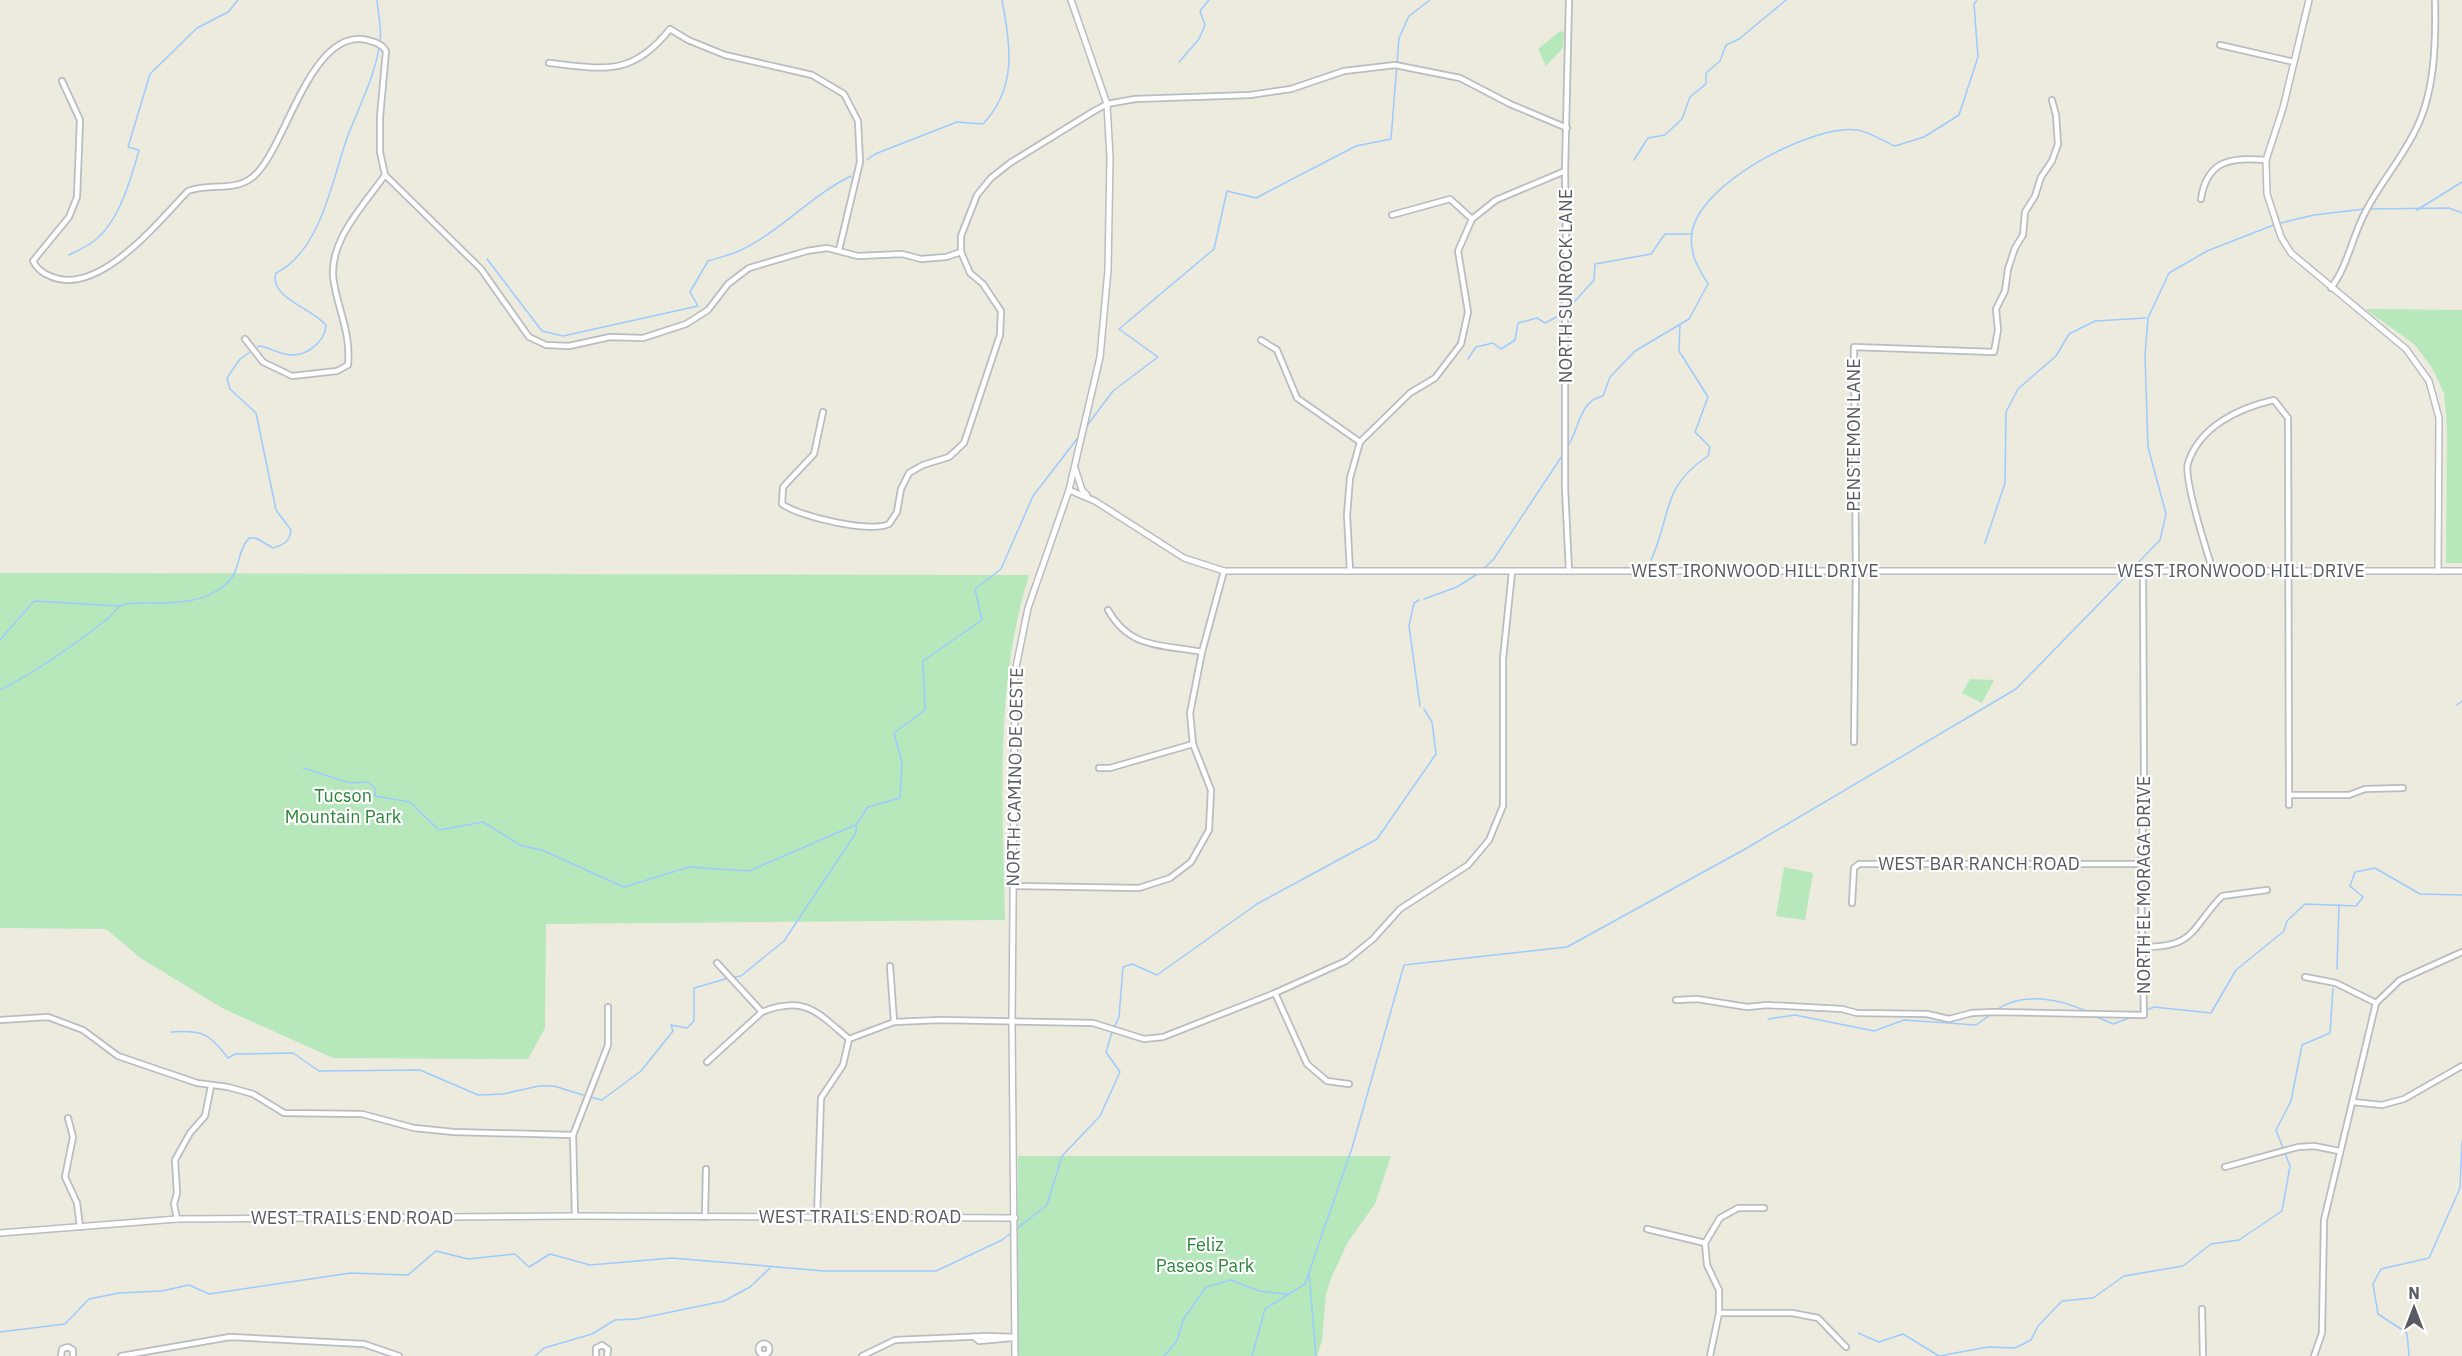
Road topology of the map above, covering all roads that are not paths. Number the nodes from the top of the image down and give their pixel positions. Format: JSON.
{"nodes":[{"id":1,"x":1071,"y":0,"type":"edge"},
{"id":2,"x":1569,"y":0,"type":"edge"},
{"id":3,"x":2309,"y":0,"type":"edge"},
{"id":4,"x":2435,"y":0,"type":"edge"},
{"id":5,"x":2220,"y":45,"type":"dead end"},
{"id":6,"x":2294,"y":62,"type":"junction"},
{"id":7,"x":549,"y":63,"type":"dead end"},
{"id":8,"x":62,"y":81,"type":"dead end"},
{"id":9,"x":2052,"y":100,"type":"dead end"},
{"id":10,"x":1107,"y":104,"type":"junction"},
{"id":11,"x":1567,"y":128,"type":"junction"},
{"id":12,"x":2266,"y":160,"type":"junction"},
{"id":13,"x":1565,"y":171,"type":"junction"},
{"id":14,"x":385,"y":175,"type":"junction"},
{"id":15,"x":2201,"y":199,"type":"dead end"},
{"id":16,"x":1392,"y":215,"type":"dead end"},
{"id":17,"x":1472,"y":219,"type":"junction"},
{"id":18,"x":839,"y":250,"type":"junction"},
{"id":19,"x":961,"y":252,"type":"junction"},
{"id":20,"x":2331,"y":288,"type":"junction"},
{"id":21,"x":245,"y":339,"type":"dead end"},
{"id":22,"x":1261,"y":340,"type":"dead end"},
{"id":23,"x":823,"y":412,"type":"dead end"},
{"id":24,"x":1360,"y":442,"type":"junction"},
{"id":25,"x":1075,"y":466,"type":"junction"},
{"id":26,"x":1070,"y":490,"type":"junction"},
{"id":27,"x":1090,"y":498,"type":"junction"},
{"id":28,"x":1224,"y":571,"type":"junction"},
{"id":29,"x":1350,"y":571,"type":"junction"},
{"id":30,"x":1856,"y":571,"type":"junction"},
{"id":31,"x":2143,"y":571,"type":"junction"},
{"id":32,"x":2213,"y":571,"type":"junction"},
{"id":33,"x":2289,"y":571,"type":"junction"},
{"id":34,"x":2438,"y":571,"type":"junction"},
{"id":35,"x":2462,"y":571,"type":"edge"},
{"id":36,"x":1512,"y":572,"type":"junction"},
{"id":37,"x":1569,"y":572,"type":"junction"},
{"id":38,"x":1108,"y":610,"type":"dead end"},
{"id":39,"x":1202,"y":652,"type":"junction"},
{"id":40,"x":1854,"y":742,"type":"dead end"},
{"id":41,"x":1193,"y":744,"type":"junction"},
{"id":42,"x":1099,"y":768,"type":"dead end"},
{"id":43,"x":2403,"y":788,"type":"dead end"},
{"id":44,"x":2289,"y":795,"type":"junction"},
{"id":45,"x":2289,"y":805,"type":"dead end"},
{"id":46,"x":2141,"y":864,"type":"junction"},
{"id":47,"x":1013,"y":886,"type":"junction"},
{"id":48,"x":2267,"y":890,"type":"dead end"},
{"id":49,"x":1852,"y":903,"type":"dead end"},
{"id":50,"x":2141,"y":947,"type":"junction"},
{"id":51,"x":2462,"y":952,"type":"edge"},
{"id":52,"x":717,"y":963,"type":"dead end"},
{"id":53,"x":890,"y":966,"type":"dead end"},
{"id":54,"x":2305,"y":977,"type":"dead end"},
{"id":55,"x":1275,"y":993,"type":"junction"},
{"id":56,"x":1676,"y":1000,"type":"dead end"},
{"id":57,"x":2376,"y":1003,"type":"junction"},
{"id":58,"x":608,"y":1007,"type":"dead end"},
{"id":59,"x":762,"y":1012,"type":"junction"},
{"id":60,"x":0,"y":1020,"type":"edge"},
{"id":61,"x":894,"y":1022,"type":"junction"},
{"id":62,"x":1012,"y":1022,"type":"junction"},
{"id":63,"x":849,"y":1039,"type":"junction"},
{"id":64,"x":707,"y":1062,"type":"dead end"},
{"id":65,"x":2462,"y":1066,"type":"edge"},
{"id":66,"x":1349,"y":1084,"type":"dead end"},
{"id":67,"x":211,"y":1086,"type":"junction"},
{"id":68,"x":2353,"y":1102,"type":"junction"},
{"id":69,"x":68,"y":1118,"type":"dead end"},
{"id":70,"x":573,"y":1135,"type":"junction"},
{"id":71,"x":2339,"y":1151,"type":"junction"},
{"id":72,"x":2225,"y":1167,"type":"dead end"},
{"id":73,"x":706,"y":1168,"type":"dead end"},
{"id":74,"x":1764,"y":1208,"type":"dead end"},
{"id":75,"x":575,"y":1216,"type":"junction"},
{"id":76,"x":705,"y":1216,"type":"junction"},
{"id":77,"x":817,"y":1217,"type":"junction"},
{"id":78,"x":1015,"y":1218,"type":"junction"},
{"id":79,"x":177,"y":1219,"type":"junction"},
{"id":80,"x":80,"y":1227,"type":"junction"},
{"id":81,"x":1647,"y":1229,"type":"dead end"},
{"id":82,"x":0,"y":1233,"type":"edge"},
{"id":83,"x":1705,"y":1243,"type":"junction"},
{"id":84,"x":2202,"y":1309,"type":"dead end"},
{"id":85,"x":1719,"y":1312,"type":"junction"},
{"id":86,"x":1015,"y":1337,"type":"junction"},
{"id":87,"x":1846,"y":1347,"type":"dead end"},
{"id":88,"x":61,"y":1356,"type":"edge"},
{"id":89,"x":74,"y":1356,"type":"edge"},
{"id":90,"x":121,"y":1356,"type":"edge"},
{"id":91,"x":399,"y":1356,"type":"edge"},
{"id":92,"x":596,"y":1356,"type":"edge"},
{"id":93,"x":607,"y":1356,"type":"edge"},
{"id":94,"x":862,"y":1356,"type":"edge"},
{"id":95,"x":1015,"y":1356,"type":"edge"},
{"id":96,"x":1710,"y":1356,"type":"edge"},
{"id":97,"x":2203,"y":1356,"type":"edge"},
{"id":98,"x":2314,"y":1356,"type":"edge"}],
"edges":[{"from":1,"to":10,"type":"street","name":"NORTH CAMINO DE OESTE"},
{"from":2,"to":11,"type":"street","name":"NORTH SUNROCK LANE"},
{"from":3,"to":6,"type":"street"},
{"from":4,"to":20,"type":"street"},
{"from":5,"to":6,"type":"street"},
{"from":6,"to":12,"type":"street"},
{"from":7,"to":18,"type":"street"},
{"from":8,"to":14,"type":"street"},
{"from":9,"to":30,"type":"street","name":"PENSTEMON LANE"},
{"from":10,"to":11,"type":"street"},
{"from":10,"to":19,"type":"street"},
{"from":10,"to":25,"type":"street","name":"NORTH CAMINO DE OESTE"},
{"from":11,"to":13,"type":"street","name":"NORTH SUNROCK LANE"},
{"from":12,"to":15,"type":"street"},
{"from":12,"to":20,"type":"street"},
{"from":13,"to":17,"type":"street"},
{"from":13,"to":37,"type":"street","name":"NORTH SUNROCK LANE"},
{"from":14,"to":18,"type":"street"},
{"from":14,"to":21,"type":"street"},
{"from":16,"to":17,"type":"street"},
{"from":17,"to":24,"type":"street"},
{"from":18,"to":19,"type":"street"},
{"from":19,"to":23,"type":"street"},
{"from":20,"to":34,"type":"street"},
{"from":22,"to":24,"type":"street"},
{"from":24,"to":29,"type":"street"},
{"from":25,"to":26,"type":"street","name":"NORTH CAMINO DE OESTE"},
{"from":25,"to":27,"type":"street"},
{"from":26,"to":27,"type":"street","name":"WEST IRONWOOD HILL DRIVE"},
{"from":26,"to":47,"type":"street","name":"NORTH CAMINO DE OESTE"},
{"from":27,"to":28,"type":"street","name":"WEST IRONWOOD HILL DRIVE"},
{"from":28,"to":29,"type":"street","name":"WEST IRONWOOD HILL DRIVE"},
{"from":28,"to":39,"type":"street"},
{"from":29,"to":36,"type":"street","name":"WEST IRONWOOD HILL DRIVE"},
{"from":30,"to":31,"type":"street","name":"WEST IRONWOOD HILL DRIVE"},
{"from":30,"to":37,"type":"street","name":"WEST IRONWOOD HILL DRIVE"},
{"from":30,"to":40,"type":"street"},
{"from":31,"to":32,"type":"street","name":"WEST IRONWOOD HILL DRIVE"},
{"from":31,"to":46,"type":"street","name":"NORTH EL MORAGA DRIVE"},
{"from":32,"to":33,"type":"street","name":"WEST IRONWOOD HILL DRIVE"},
{"from":32,"to":33,"type":"street"},
{"from":33,"to":34,"type":"street","name":"WEST IRONWOOD HILL DRIVE"},
{"from":33,"to":44,"type":"street"},
{"from":34,"to":35,"type":"street","name":"WEST IRONWOOD HILL DRIVE"},
{"from":36,"to":37,"type":"street","name":"WEST IRONWOOD HILL DRIVE"},
{"from":36,"to":55,"type":"street"},
{"from":38,"to":39,"type":"street"},
{"from":39,"to":41,"type":"street"},
{"from":41,"to":42,"type":"street"},
{"from":41,"to":47,"type":"street"},
{"from":43,"to":44,"type":"street"},
{"from":44,"to":45,"type":"street"},
{"from":46,"to":49,"type":"street","name":"WEST BAR RANCH ROAD"},
{"from":46,"to":50,"type":"street","name":"NORTH EL MORAGA DRIVE"},
{"from":47,"to":62,"type":"street","name":"NORTH CAMINO DE OESTE"},
{"from":48,"to":50,"type":"street"},
{"from":50,"to":56,"type":"street","name":"NORTH EL MORAGA DRIVE"},
{"from":51,"to":57,"type":"street"},
{"from":52,"to":59,"type":"street"},
{"from":53,"to":61,"type":"street"},
{"from":54,"to":57,"type":"street"},
{"from":55,"to":62,"type":"street"},
{"from":55,"to":66,"type":"street"},
{"from":57,"to":68,"type":"street"},
{"from":58,"to":70,"type":"street"},
{"from":59,"to":63,"type":"street"},
{"from":59,"to":64,"type":"street"},
{"from":60,"to":67,"type":"street"},
{"from":61,"to":62,"type":"street"},
{"from":61,"to":63,"type":"street"},
{"from":62,"to":78,"type":"street","name":"NORTH CAMINO DE OESTE"},
{"from":63,"to":77,"type":"street"},
{"from":65,"to":68,"type":"street"},
{"from":67,"to":70,"type":"street"},
{"from":67,"to":79,"type":"street"},
{"from":68,"to":71,"type":"street"},
{"from":69,"to":80,"type":"street"},
{"from":70,"to":75,"type":"street"},
{"from":71,"to":72,"type":"street"},
{"from":71,"to":98,"type":"street"},
{"from":73,"to":76,"type":"street"},
{"from":74,"to":83,"type":"street"},
{"from":75,"to":76,"type":"street","name":"WEST TRAILS END ROAD"},
{"from":75,"to":79,"type":"street","name":"WEST TRAILS END ROAD"},
{"from":76,"to":77,"type":"street","name":"WEST TRAILS END ROAD"},
{"from":77,"to":78,"type":"street","name":"WEST TRAILS END ROAD"},
{"from":78,"to":86,"type":"street","name":"NORTH CAMINO DE OESTE"},
{"from":79,"to":80,"type":"street","name":"WEST TRAILS END ROAD"},
{"from":80,"to":82,"type":"street","name":"WEST TRAILS END ROAD"},
{"from":81,"to":83,"type":"street"},
{"from":83,"to":85,"type":"street"},
{"from":84,"to":97,"type":"street"},
{"from":85,"to":87,"type":"street"},
{"from":85,"to":96,"type":"street"},
{"from":86,"to":94,"type":"street"},
{"from":86,"to":95,"type":"street","name":"NORTH CAMINO DE OESTE"},
{"from":88,"to":89,"type":"street"},
{"from":90,"to":91,"type":"street"},
{"from":92,"to":93,"type":"street"}]}
